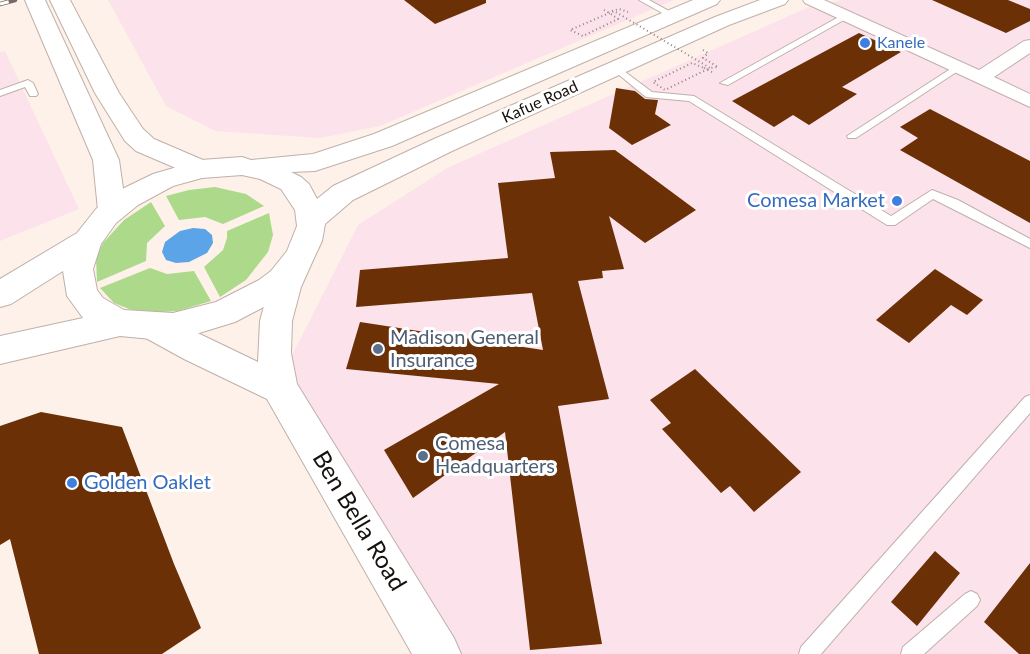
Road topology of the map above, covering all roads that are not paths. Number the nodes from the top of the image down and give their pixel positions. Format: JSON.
{"nodes":[{"id":1,"x":643,"y":0,"type":"edge"},
{"id":2,"x":709,"y":0,"type":"edge"},
{"id":3,"x":778,"y":0,"type":"edge"},
{"id":4,"x":811,"y":0,"type":"edge"},
{"id":5,"x":49,"y":4,"type":"edge"},
{"id":6,"x":674,"y":16,"type":"junction"},
{"id":7,"x":847,"y":16,"type":"junction"},
{"id":8,"x":1030,"y":45,"type":"edge"},
{"id":9,"x":958,"y":67,"type":"junction"},
{"id":10,"x":616,"y":68,"type":"junction"},
{"id":11,"x":980,"y":78,"type":"junction"},
{"id":12,"x":725,"y":83,"type":"dead end"},
{"id":13,"x":0,"y":93,"type":"edge"},
{"id":14,"x":33,"y":94,"type":"dead end"},
{"id":15,"x":1030,"y":101,"type":"edge"},
{"id":16,"x":852,"y":136,"type":"dead end"},
{"id":17,"x":242,"y":166,"type":"junction"},
{"id":18,"x":201,"y":169,"type":"junction"},
{"id":19,"x":112,"y":210,"type":"junction"},
{"id":20,"x":310,"y":221,"type":"junction"},
{"id":21,"x":87,"y":241,"type":"junction"},
{"id":22,"x":1030,"y":244,"type":"edge"},
{"id":23,"x":299,"y":258,"type":"junction"},
{"id":24,"x":0,"y":295,"type":"edge"},
{"id":25,"x":120,"y":323,"type":"junction"},
{"id":26,"x":156,"y":327,"type":"junction"},
{"id":27,"x":0,"y":350,"type":"edge"},
{"id":28,"x":280,"y":388,"type":"junction"},
{"id":29,"x":1030,"y":402,"type":"edge"},
{"id":30,"x":971,"y":600,"type":"dead end"},
{"id":31,"x":438,"y":654,"type":"edge"},
{"id":32,"x":808,"y":654,"type":"edge"},
{"id":33,"x":910,"y":654,"type":"edge"}],
"edges":[{"from":1,"to":6,"type":"lane"},
{"from":2,"to":6,"type":"main road","name":"Kafue Road"},
{"from":3,"to":10,"type":"main road","name":"Kafue Road"},
{"from":4,"to":7,"type":"street"},
{"from":5,"to":18,"type":"main road"},
{"from":5,"to":19,"type":"main road"},
{"from":6,"to":17,"type":"main road","name":"Kafue Road"},
{"from":7,"to":9,"type":"street"},
{"from":7,"to":12,"type":"lane"},
{"from":8,"to":11,"type":"street"},
{"from":9,"to":11,"type":"street"},
{"from":9,"to":16,"type":"lane"},
{"from":10,"to":20,"type":"main road","name":"Kafue Road"},
{"from":10,"to":22,"type":"lane"},
{"from":11,"to":15,"type":"street"},
{"from":13,"to":14,"type":"lane"},
{"from":17,"to":18,"type":"main road"},
{"from":17,"to":20,"type":"main road"},
{"from":18,"to":19,"type":"main road"},
{"from":19,"to":21,"type":"main road"},
{"from":20,"to":23,"type":"main road"},
{"from":21,"to":24,"type":"main road"},
{"from":21,"to":25,"type":"main road"},
{"from":23,"to":26,"type":"main road"},
{"from":23,"to":28,"type":"main road","name":"Ben Bella Road"},
{"from":25,"to":26,"type":"main road"},
{"from":25,"to":27,"type":"main road"},
{"from":26,"to":28,"type":"main road"},
{"from":28,"to":31,"type":"main road","name":"Ben Bella Road"},
{"from":29,"to":32,"type":"lane"},
{"from":30,"to":33,"type":"lane"}]}
